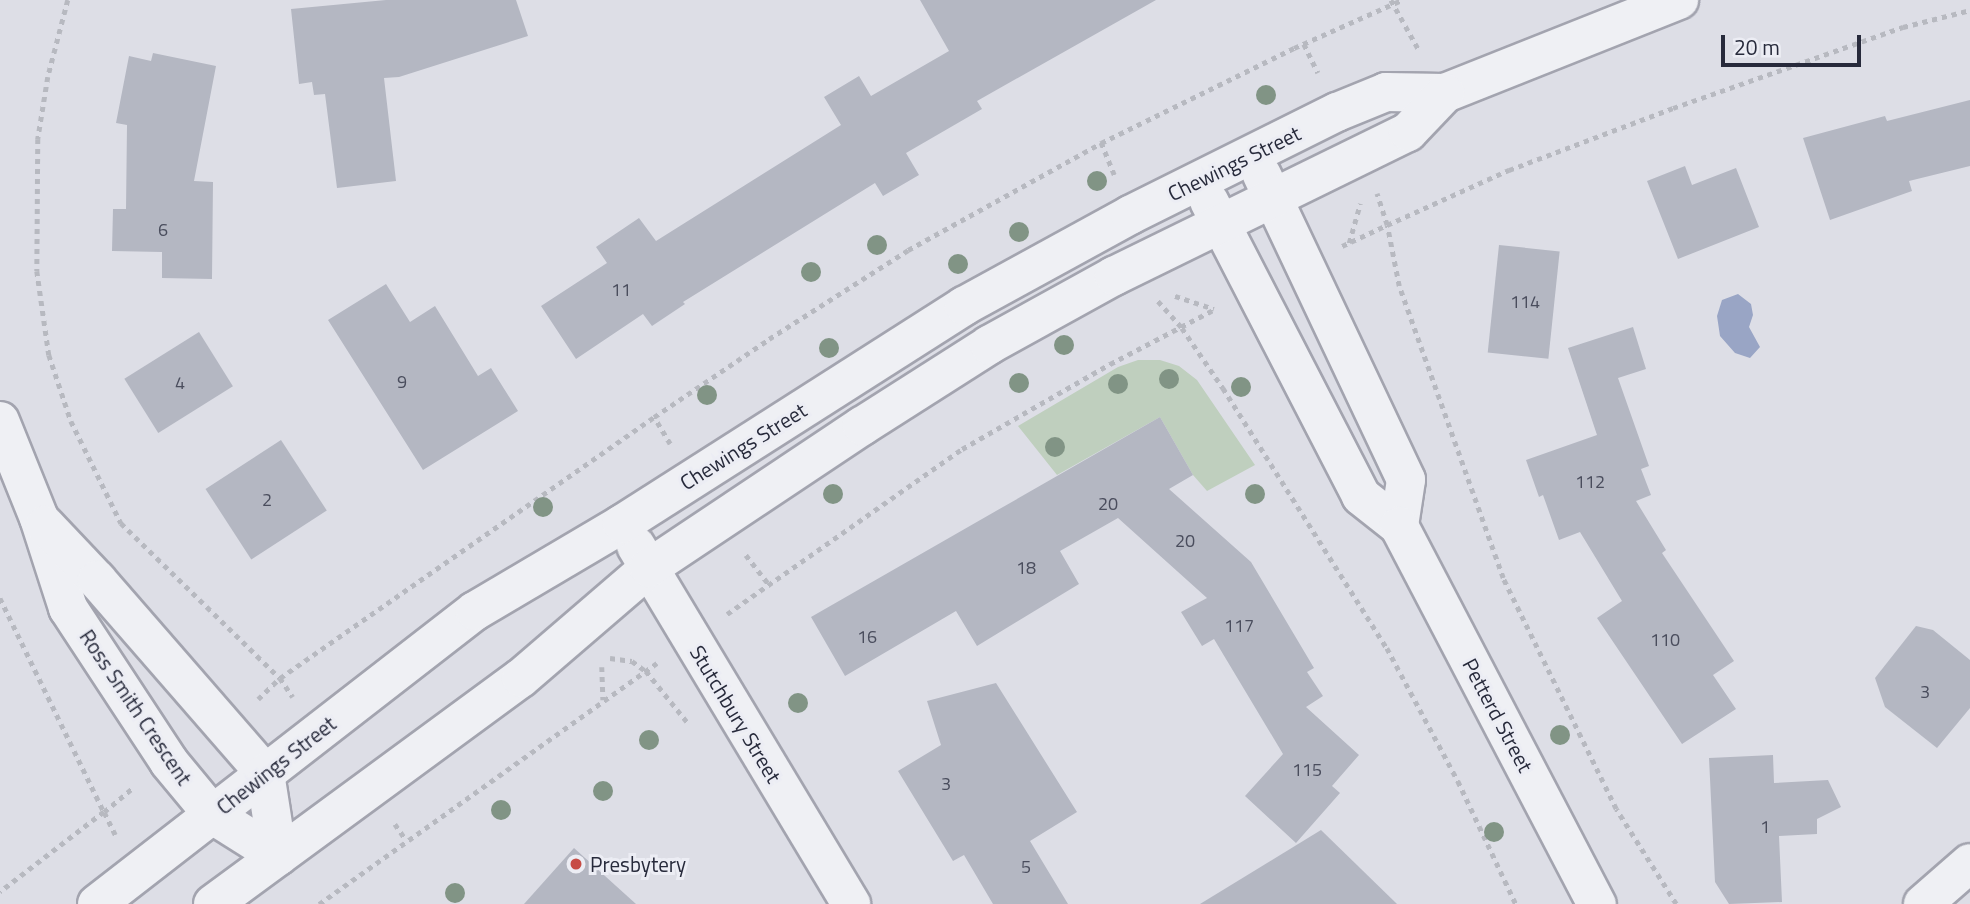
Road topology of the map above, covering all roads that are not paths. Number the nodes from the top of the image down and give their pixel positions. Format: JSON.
{"nodes":[{"id":1,"x":1679,"y":0,"type":"edge"},
{"id":2,"x":1445,"y":93,"type":"junction"},
{"id":3,"x":1252,"y":155,"type":"junction"},
{"id":4,"x":1198,"y":180,"type":"junction"},
{"id":5,"x":1273,"y":200,"type":"junction"},
{"id":6,"x":1221,"y":223,"type":"junction"},
{"id":7,"x":1089,"y":236,"type":"junction"},
{"id":8,"x":1114,"y":276,"type":"junction"},
{"id":9,"x":964,"y":306,"type":"junction"},
{"id":10,"x":989,"y":345,"type":"junction"},
{"id":11,"x":817,"y":400,"type":"junction"},
{"id":12,"x":0,"y":421,"type":"edge"},
{"id":13,"x":843,"y":439,"type":"junction"},
{"id":14,"x":39,"y":518,"type":"junction"},
{"id":15,"x":622,"y":524,"type":"junction"},
{"id":16,"x":1399,"y":526,"type":"junction"},
{"id":17,"x":649,"y":568,"type":"junction"},
{"id":18,"x":265,"y":773,"type":"junction"},
{"id":19,"x":213,"y":815,"type":"junction"},
{"id":20,"x":278,"y":856,"type":"junction"},
{"id":21,"x":1970,"y":863,"type":"edge"},
{"id":22,"x":97,"y":904,"type":"edge"},
{"id":23,"x":214,"y":904,"type":"edge"},
{"id":24,"x":851,"y":904,"type":"edge"},
{"id":25,"x":1597,"y":904,"type":"edge"},
{"id":26,"x":1923,"y":904,"type":"edge"}],
"edges":[{"from":1,"to":2,"type":"street","name":"Chewings Street"},
{"from":2,"to":3,"type":"street","name":"Chewings Street"},
{"from":2,"to":5,"type":"street","name":"Chewings Street"},
{"from":3,"to":4,"type":"street","name":"Chewings Street"},
{"from":3,"to":5,"type":"street"},
{"from":4,"to":6,"type":"street","name":"Petterd Street"},
{"from":4,"to":7,"type":"street","name":"Chewings Street"},
{"from":5,"to":6,"type":"street","name":"Chewings Street"},
{"from":5,"to":16,"type":"street"},
{"from":6,"to":8,"type":"street","name":"Chewings Street"},
{"from":6,"to":16,"type":"street","name":"Petterd Street"},
{"from":7,"to":8,"type":"street"},
{"from":7,"to":9,"type":"street","name":"Chewings Street"},
{"from":8,"to":10,"type":"street","name":"Chewings Street"},
{"from":9,"to":10,"type":"street"},
{"from":9,"to":11,"type":"street","name":"Chewings Street"},
{"from":10,"to":13,"type":"street","name":"Chewings Street"},
{"from":11,"to":13,"type":"street"},
{"from":11,"to":15,"type":"street","name":"Chewings Street"},
{"from":12,"to":14,"type":"street","name":"Ross Smith Crescent"},
{"from":13,"to":17,"type":"street","name":"Chewings Street"},
{"from":14,"to":18,"type":"street","name":"Ross Smith Crescent"},
{"from":14,"to":19,"type":"street","name":"Ross Smith Crescent"},
{"from":15,"to":17,"type":"street","name":"Stutchbury Street"},
{"from":15,"to":18,"type":"street","name":"Chewings Street"},
{"from":16,"to":25,"type":"street","name":"Petterd Street"},
{"from":17,"to":20,"type":"street","name":"Chewings Street"},
{"from":17,"to":24,"type":"street","name":"Stutchbury Street"},
{"from":18,"to":19,"type":"street","name":"Chewings Street"},
{"from":18,"to":20,"type":"street"},
{"from":19,"to":20,"type":"street","name":"Ross Smith Crescent"},
{"from":19,"to":22,"type":"street","name":"Chewings Street"},
{"from":20,"to":23,"type":"street","name":"Chewings Street"},
{"from":21,"to":26,"type":"street"}]}
